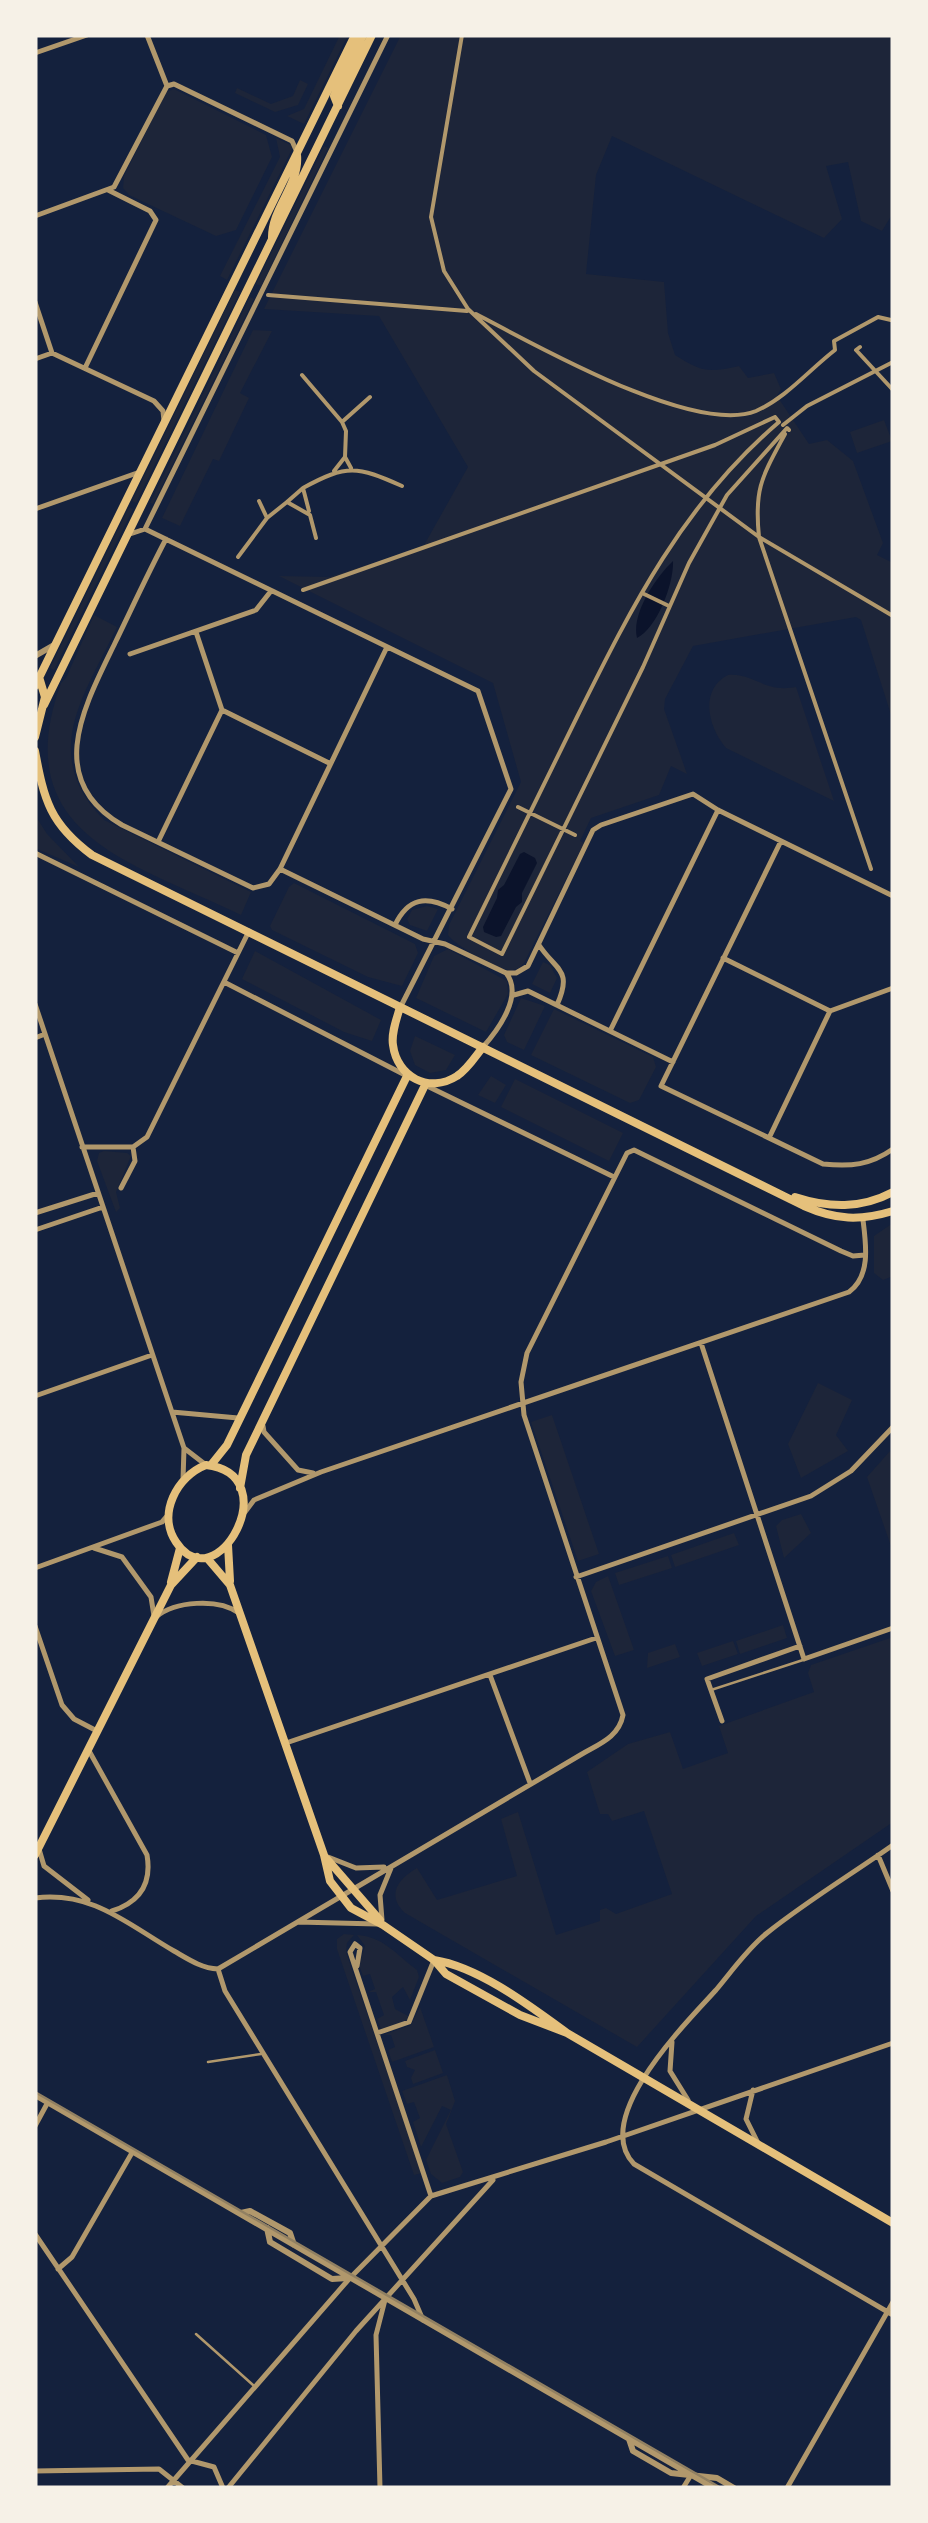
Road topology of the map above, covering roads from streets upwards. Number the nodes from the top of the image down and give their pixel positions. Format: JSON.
{"nodes":[{"id":1,"x":86,"y":35,"type":"edge"},
{"id":2,"x":148,"y":35,"type":"edge"},
{"id":3,"x":355,"y":35,"type":"edge"},
{"id":4,"x":363,"y":35,"type":"edge"},
{"id":5,"x":372,"y":35,"type":"edge"},
{"id":6,"x":388,"y":35,"type":"edge"},
{"id":7,"x":462,"y":35,"type":"edge"},
{"id":8,"x":35,"y":53,"type":"edge"},
{"id":9,"x":167,"y":86,"type":"junction"},
{"id":10,"x":338,"y":106,"type":"junction"},
{"id":11,"x":350,"y":112,"type":"junction"},
{"id":12,"x":297,"y":152,"type":"junction"},
{"id":13,"x":108,"y":190,"type":"junction"},
{"id":14,"x":35,"y":216,"type":"edge"},
{"id":15,"x":270,"y":244,"type":"junction"},
{"id":16,"x":268,"y":295,"type":"dead end"},
{"id":17,"x":35,"y":302,"type":"edge"},
{"id":18,"x":470,"y":311,"type":"junction"},
{"id":19,"x":891,"y":320,"type":"edge"},
{"id":20,"x":860,"y":347,"type":"dead end"},
{"id":21,"x":52,"y":353,"type":"junction"},
{"id":22,"x":35,"y":359,"type":"edge"},
{"id":23,"x":893,"y":362,"type":"edge"},
{"id":24,"x":86,"y":368,"type":"junction"},
{"id":25,"x":874,"y":373,"type":"junction"},
{"id":26,"x":302,"y":375,"type":"dead end"},
{"id":27,"x":893,"y":390,"type":"edge"},
{"id":28,"x":370,"y":397,"type":"dead end"},
{"id":29,"x":342,"y":422,"type":"junction"},
{"id":30,"x":163,"y":424,"type":"junction"},
{"id":31,"x":783,"y":427,"type":"junction"},
{"id":32,"x":345,"y":457,"type":"junction"},
{"id":33,"x":660,"y":464,"type":"junction"},
{"id":34,"x":351,"y":468,"type":"junction"},
{"id":35,"x":334,"y":471,"type":"junction"},
{"id":36,"x":140,"y":472,"type":"junction"},
{"id":37,"x":402,"y":486,"type":"dead end"},
{"id":38,"x":303,"y":488,"type":"junction"},
{"id":39,"x":702,"y":495,"type":"junction"},
{"id":40,"x":259,"y":502,"type":"dead end"},
{"id":41,"x":287,"y":502,"type":"junction"},
{"id":42,"x":35,"y":509,"type":"edge"},
{"id":43,"x":722,"y":510,"type":"junction"},
{"id":44,"x":310,"y":515,"type":"junction"},
{"id":45,"x":266,"y":518,"type":"junction"},
{"id":46,"x":145,"y":529,"type":"junction"},
{"id":47,"x":127,"y":535,"type":"junction"},
{"id":48,"x":758,"y":537,"type":"junction"},
{"id":49,"x":316,"y":538,"type":"dead end"},
{"id":50,"x":166,"y":539,"type":"junction"},
{"id":51,"x":238,"y":558,"type":"dead end"},
{"id":52,"x":272,"y":590,"type":"junction"},
{"id":53,"x":303,"y":590,"type":"dead end"},
{"id":54,"x":645,"y":594,"type":"junction"},
{"id":55,"x":669,"y":606,"type":"junction"},
{"id":56,"x":893,"y":616,"type":"edge"},
{"id":57,"x":196,"y":632,"type":"junction"},
{"id":58,"x":58,"y":640,"type":"junction"},
{"id":59,"x":387,"y":647,"type":"junction"},
{"id":60,"x":130,"y":654,"type":"dead end"},
{"id":61,"x":35,"y":656,"type":"edge"},
{"id":62,"x":36,"y":679,"type":"edge"},
{"id":63,"x":222,"y":710,"type":"junction"},
{"id":64,"x":40,"y":712,"type":"edge"},
{"id":65,"x":35,"y":736,"type":"edge"},
{"id":66,"x":35,"y":751,"type":"edge"},
{"id":67,"x":330,"y":764,"type":"junction"},
{"id":68,"x":518,"y":807,"type":"dead end"},
{"id":69,"x":718,"y":810,"type":"junction"},
{"id":70,"x":530,"y":813,"type":"junction"},
{"id":71,"x":563,"y":829,"type":"junction"},
{"id":72,"x":575,"y":834,"type":"dead end"},
{"id":73,"x":781,"y":841,"type":"junction"},
{"id":74,"x":158,"y":842,"type":"junction"},
{"id":75,"x":35,"y":853,"type":"edge"},
{"id":76,"x":871,"y":869,"type":"dead end"},
{"id":77,"x":280,"y":870,"type":"junction"},
{"id":78,"x":893,"y":896,"type":"edge"},
{"id":79,"x":452,"y":908,"type":"junction"},
{"id":80,"x":395,"y":925,"type":"junction"},
{"id":81,"x":249,"y":931,"type":"junction"},
{"id":82,"x":434,"y":941,"type":"junction"},
{"id":83,"x":538,"y":942,"type":"junction"},
{"id":84,"x":238,"y":953,"type":"junction"},
{"id":85,"x":724,"y":958,"type":"junction"},
{"id":86,"x":506,"y":973,"type":"junction"},
{"id":87,"x":224,"y":982,"type":"junction"},
{"id":88,"x":893,"y":988,"type":"edge"},
{"id":89,"x":514,"y":994,"type":"junction"},
{"id":90,"x":35,"y":1004,"type":"edge"},
{"id":91,"x":557,"y":1005,"type":"junction"},
{"id":92,"x":400,"y":1006,"type":"junction"},
{"id":93,"x":830,"y":1010,"type":"junction"},
{"id":94,"x":610,"y":1031,"type":"junction"},
{"id":95,"x":45,"y":1034,"type":"junction"},
{"id":96,"x":35,"y":1038,"type":"edge"},
{"id":97,"x":482,"y":1047,"type":"junction"},
{"id":98,"x":673,"y":1062,"type":"junction"},
{"id":99,"x":407,"y":1076,"type":"junction"},
{"id":100,"x":425,"y":1085,"type":"junction"},
{"id":101,"x":769,"y":1138,"type":"junction"},
{"id":102,"x":82,"y":1147,"type":"junction"},
{"id":103,"x":133,"y":1148,"type":"junction"},
{"id":104,"x":893,"y":1148,"type":"edge"},
{"id":105,"x":614,"y":1177,"type":"junction"},
{"id":106,"x":121,"y":1188,"type":"dead end"},
{"id":107,"x":893,"y":1192,"type":"edge"},
{"id":108,"x":98,"y":1193,"type":"junction"},
{"id":109,"x":782,"y":1193,"type":"junction"},
{"id":110,"x":862,"y":1204,"type":"junction"},
{"id":111,"x":102,"y":1208,"type":"junction"},
{"id":112,"x":38,"y":1211,"type":"edge"},
{"id":113,"x":893,"y":1211,"type":"edge"},
{"id":114,"x":864,"y":1220,"type":"junction"},
{"id":115,"x":46,"y":1226,"type":"junction"},
{"id":116,"x":35,"y":1230,"type":"edge"},
{"id":117,"x":865,"y":1255,"type":"junction"},
{"id":118,"x":701,"y":1343,"type":"junction"},
{"id":119,"x":152,"y":1355,"type":"junction"},
{"id":120,"x":35,"y":1396,"type":"edge"},
{"id":121,"x":522,"y":1402,"type":"junction"},
{"id":122,"x":172,"y":1412,"type":"junction"},
{"id":123,"x":240,"y":1418,"type":"junction"},
{"id":124,"x":261,"y":1424,"type":"junction"},
{"id":125,"x":893,"y":1426,"type":"edge"},
{"id":126,"x":184,"y":1448,"type":"junction"},
{"id":127,"x":208,"y":1465,"type":"junction"},
{"id":128,"x":322,"y":1472,"type":"junction"},
{"id":129,"x":183,"y":1480,"type":"junction"},
{"id":130,"x":240,"y":1488,"type":"junction"},
{"id":131,"x":243,"y":1514,"type":"junction"},
{"id":132,"x":168,"y":1516,"type":"junction"},
{"id":133,"x":756,"y":1516,"type":"junction"},
{"id":134,"x":228,"y":1544,"type":"junction"},
{"id":135,"x":180,"y":1548,"type":"junction"},
{"id":136,"x":88,"y":1549,"type":"junction"},
{"id":137,"x":197,"y":1557,"type":"junction"},
{"id":138,"x":207,"y":1558,"type":"junction"},
{"id":139,"x":35,"y":1568,"type":"edge"},
{"id":140,"x":576,"y":1577,"type":"junction"},
{"id":141,"x":171,"y":1584,"type":"junction"},
{"id":142,"x":230,"y":1585,"type":"junction"},
{"id":143,"x":240,"y":1613,"type":"junction"},
{"id":144,"x":154,"y":1619,"type":"junction"},
{"id":145,"x":35,"y":1626,"type":"edge"},
{"id":146,"x":893,"y":1628,"type":"edge"},
{"id":147,"x":596,"y":1638,"type":"junction"},
{"id":148,"x":800,"y":1646,"type":"junction"},
{"id":149,"x":490,"y":1675,"type":"junction"},
{"id":150,"x":722,"y":1721,"type":"dead end"},
{"id":151,"x":97,"y":1731,"type":"junction"},
{"id":152,"x":284,"y":1744,"type":"junction"},
{"id":153,"x":88,"y":1748,"type":"junction"},
{"id":154,"x":530,"y":1784,"type":"junction"},
{"id":155,"x":893,"y":1844,"type":"edge"},
{"id":156,"x":37,"y":1852,"type":"edge"},
{"id":157,"x":324,"y":1855,"type":"junction"},
{"id":158,"x":878,"y":1855,"type":"junction"},
{"id":159,"x":392,"y":1866,"type":"junction"},
{"id":160,"x":35,"y":1869,"type":"edge"},
{"id":161,"x":353,"y":1888,"type":"junction"},
{"id":162,"x":893,"y":1891,"type":"edge"},
{"id":163,"x":340,"y":1896,"type":"junction"},
{"id":164,"x":35,"y":1898,"type":"edge"},
{"id":165,"x":90,"y":1902,"type":"junction"},
{"id":166,"x":112,"y":1911,"type":"junction"},
{"id":167,"x":297,"y":1922,"type":"junction"},
{"id":168,"x":383,"y":1924,"type":"junction"},
{"id":169,"x":434,"y":1960,"type":"junction"},
{"id":170,"x":356,"y":1966,"type":"dead end"},
{"id":171,"x":218,"y":1969,"type":"junction"},
{"id":172,"x":378,"y":2034,"type":"junction"},
{"id":173,"x":672,"y":2039,"type":"junction"},
{"id":174,"x":893,"y":2043,"type":"edge"},
{"id":175,"x":644,"y":2077,"type":"junction"},
{"id":176,"x":753,"y":2090,"type":"junction"},
{"id":177,"x":35,"y":2095,"type":"edge"},
{"id":178,"x":48,"y":2102,"type":"junction"},
{"id":179,"x":698,"y":2108,"type":"junction"},
{"id":180,"x":35,"y":2126,"type":"edge"},
{"id":181,"x":623,"y":2136,"type":"junction"},
{"id":182,"x":758,"y":2144,"type":"junction"},
{"id":183,"x":133,"y":2151,"type":"junction"},
{"id":184,"x":495,"y":2178,"type":"junction"},
{"id":185,"x":431,"y":2196,"type":"junction"},
{"id":186,"x":240,"y":2213,"type":"junction"},
{"id":187,"x":893,"y":2223,"type":"edge"},
{"id":188,"x":266,"y":2228,"type":"junction"},
{"id":189,"x":35,"y":2234,"type":"edge"},
{"id":190,"x":294,"y":2246,"type":"junction"},
{"id":191,"x":380,"y":2248,"type":"junction"},
{"id":192,"x":58,"y":2269,"type":"junction"},
{"id":193,"x":350,"y":2278,"type":"junction"},
{"id":194,"x":400,"y":2280,"type":"junction"},
{"id":195,"x":385,"y":2297,"type":"junction"},
{"id":196,"x":893,"y":2302,"type":"edge"},
{"id":197,"x":890,"y":2313,"type":"edge"},
{"id":198,"x":423,"y":2320,"type":"junction"},
{"id":199,"x":188,"y":2460,"type":"junction"},
{"id":200,"x":35,"y":2471,"type":"edge"},
{"id":201,"x":691,"y":2475,"type":"junction"},
{"id":202,"x":173,"y":2479,"type":"junction"},
{"id":203,"x":167,"y":2488,"type":"edge"},
{"id":204,"x":183,"y":2488,"type":"edge"},
{"id":205,"x":226,"y":2488,"type":"edge"},
{"id":206,"x":380,"y":2488,"type":"edge"},
{"id":207,"x":683,"y":2488,"type":"edge"},
{"id":208,"x":714,"y":2488,"type":"edge"},
{"id":209,"x":734,"y":2488,"type":"edge"},
{"id":210,"x":787,"y":2488,"type":"edge"}],
"edges":[{"from":1,"to":8,"type":"street"},
{"from":2,"to":9,"type":"street"},
{"from":3,"to":12,"type":"main road"},
{"from":4,"to":10,"type":"main road"},
{"from":5,"to":10,"type":"main road"},
{"from":6,"to":11,"type":"street"},
{"from":7,"to":18,"type":"street"},
{"from":9,"to":12,"type":"street"},
{"from":9,"to":13,"type":"street"},
{"from":10,"to":11,"type":"main road"},
{"from":10,"to":15,"type":"main road"},
{"from":11,"to":46,"type":"street"},
{"from":12,"to":15,"type":"main road"},
{"from":12,"to":30,"type":"main road"},
{"from":13,"to":14,"type":"street"},
{"from":13,"to":24,"type":"street"},
{"from":15,"to":47,"type":"main road"},
{"from":16,"to":18,"type":"street"},
{"from":17,"to":21,"type":"street"},
{"from":18,"to":19,"type":"street"},
{"from":18,"to":33,"type":"street"},
{"from":20,"to":25,"type":"street"},
{"from":21,"to":22,"type":"street"},
{"from":21,"to":24,"type":"street"},
{"from":23,"to":25,"type":"street"},
{"from":24,"to":30,"type":"street"},
{"from":25,"to":27,"type":"street"},
{"from":25,"to":31,"type":"street"},
{"from":26,"to":29,"type":"street"},
{"from":28,"to":29,"type":"street"},
{"from":29,"to":32,"type":"street"},
{"from":30,"to":36,"type":"main road"},
{"from":31,"to":33,"type":"street"},
{"from":31,"to":39,"type":"street"},
{"from":31,"to":43,"type":"street"},
{"from":31,"to":48,"type":"street"},
{"from":32,"to":34,"type":"street"},
{"from":32,"to":35,"type":"street"},
{"from":33,"to":39,"type":"street"},
{"from":33,"to":53,"type":"street"},
{"from":34,"to":35,"type":"street"},
{"from":34,"to":37,"type":"street"},
{"from":35,"to":38,"type":"street"},
{"from":36,"to":42,"type":"street"},
{"from":36,"to":58,"type":"main road"},
{"from":38,"to":41,"type":"street"},
{"from":38,"to":44,"type":"street"},
{"from":39,"to":43,"type":"street"},
{"from":39,"to":54,"type":"street"},
{"from":40,"to":45,"type":"street"},
{"from":41,"to":44,"type":"street"},
{"from":41,"to":45,"type":"street"},
{"from":43,"to":48,"type":"street"},
{"from":43,"to":55,"type":"street"},
{"from":44,"to":49,"type":"street"},
{"from":45,"to":51,"type":"street"},
{"from":46,"to":47,"type":"street"},
{"from":46,"to":50,"type":"street"},
{"from":47,"to":64,"type":"main road"},
{"from":48,"to":56,"type":"street"},
{"from":48,"to":76,"type":"street"},
{"from":50,"to":52,"type":"street"},
{"from":50,"to":74,"type":"street"},
{"from":52,"to":57,"type":"street"},
{"from":52,"to":59,"type":"street"},
{"from":54,"to":55,"type":"street"},
{"from":54,"to":70,"type":"street"},
{"from":55,"to":71,"type":"street"},
{"from":57,"to":60,"type":"street"},
{"from":57,"to":63,"type":"street"},
{"from":58,"to":61,"type":"street"},
{"from":58,"to":62,"type":"main road"},
{"from":59,"to":67,"type":"street"},
{"from":59,"to":79,"type":"street"},
{"from":62,"to":64,"type":"main road"},
{"from":63,"to":67,"type":"street"},
{"from":63,"to":74,"type":"street"},
{"from":64,"to":65,"type":"main road"},
{"from":66,"to":81,"type":"main road"},
{"from":67,"to":77,"type":"street"},
{"from":68,"to":70,"type":"street"},
{"from":69,"to":73,"type":"street"},
{"from":69,"to":83,"type":"street"},
{"from":69,"to":94,"type":"street"},
{"from":70,"to":71,"type":"street"},
{"from":70,"to":71,"type":"street"},
{"from":71,"to":72,"type":"street"},
{"from":73,"to":78,"type":"street"},
{"from":73,"to":85,"type":"street"},
{"from":74,"to":77,"type":"street"},
{"from":75,"to":84,"type":"street"},
{"from":77,"to":80,"type":"street"},
{"from":79,"to":80,"type":"street"},
{"from":79,"to":82,"type":"street"},
{"from":80,"to":82,"type":"street"},
{"from":81,"to":84,"type":"street"},
{"from":81,"to":92,"type":"main road"},
{"from":82,"to":86,"type":"street"},
{"from":82,"to":92,"type":"street"},
{"from":83,"to":86,"type":"street"},
{"from":83,"to":91,"type":"street"},
{"from":84,"to":87,"type":"street"},
{"from":85,"to":93,"type":"street"},
{"from":85,"to":98,"type":"street"},
{"from":86,"to":89,"type":"street"},
{"from":87,"to":99,"type":"street"},
{"from":87,"to":103,"type":"street"},
{"from":88,"to":93,"type":"street"},
{"from":89,"to":91,"type":"street"},
{"from":89,"to":97,"type":"street"},
{"from":90,"to":95,"type":"street"},
{"from":91,"to":94,"type":"street"},
{"from":92,"to":97,"type":"main road"},
{"from":92,"to":99,"type":"main road"},
{"from":93,"to":101,"type":"street"},
{"from":94,"to":98,"type":"street"},
{"from":95,"to":96,"type":"street"},
{"from":95,"to":102,"type":"street"},
{"from":97,"to":100,"type":"main road"},
{"from":97,"to":109,"type":"main road"},
{"from":98,"to":101,"type":"street"},
{"from":99,"to":100,"type":"main road"},
{"from":99,"to":123,"type":"main road"},
{"from":100,"to":105,"type":"street"},
{"from":100,"to":124,"type":"main road"},
{"from":101,"to":104,"type":"street"},
{"from":102,"to":103,"type":"street"},
{"from":102,"to":108,"type":"street"},
{"from":103,"to":106,"type":"street"},
{"from":105,"to":117,"type":"street"},
{"from":105,"to":121,"type":"street"},
{"from":107,"to":110,"type":"main road"},
{"from":108,"to":111,"type":"street"},
{"from":108,"to":112,"type":"street"},
{"from":109,"to":110,"type":"main road"},
{"from":109,"to":114,"type":"main road"},
{"from":110,"to":114,"type":"main road"},
{"from":111,"to":115,"type":"street"},
{"from":111,"to":119,"type":"street"},
{"from":112,"to":115,"type":"street"},
{"from":113,"to":114,"type":"main road"},
{"from":114,"to":117,"type":"street"},
{"from":115,"to":116,"type":"street"},
{"from":117,"to":118,"type":"street"},
{"from":118,"to":121,"type":"street"},
{"from":118,"to":133,"type":"street"},
{"from":119,"to":120,"type":"street"},
{"from":119,"to":122,"type":"street"},
{"from":121,"to":128,"type":"street"},
{"from":121,"to":140,"type":"street"},
{"from":122,"to":123,"type":"street"},
{"from":122,"to":126,"type":"street"},
{"from":123,"to":127,"type":"main road"},
{"from":124,"to":128,"type":"street"},
{"from":124,"to":130,"type":"main road"},
{"from":125,"to":133,"type":"street"},
{"from":126,"to":127,"type":"street"},
{"from":126,"to":129,"type":"street"},
{"from":127,"to":129,"type":"main road"},
{"from":127,"to":130,"type":"main road"},
{"from":128,"to":131,"type":"street"},
{"from":129,"to":132,"type":"main road"},
{"from":130,"to":131,"type":"main road"},
{"from":131,"to":134,"type":"main road"},
{"from":132,"to":135,"type":"main road"},
{"from":132,"to":136,"type":"street"},
{"from":133,"to":140,"type":"street"},
{"from":133,"to":148,"type":"street"},
{"from":134,"to":138,"type":"main road"},
{"from":134,"to":142,"type":"main road"},
{"from":135,"to":137,"type":"main road"},
{"from":135,"to":141,"type":"main road"},
{"from":136,"to":139,"type":"street"},
{"from":136,"to":144,"type":"street"},
{"from":137,"to":138,"type":"main road"},
{"from":137,"to":141,"type":"main road"},
{"from":138,"to":142,"type":"main road"},
{"from":140,"to":147,"type":"street"},
{"from":141,"to":144,"type":"main road"},
{"from":142,"to":143,"type":"main road"},
{"from":143,"to":144,"type":"street"},
{"from":143,"to":152,"type":"main road"},
{"from":144,"to":151,"type":"main road"},
{"from":145,"to":151,"type":"street"},
{"from":146,"to":148,"type":"street"},
{"from":147,"to":149,"type":"street"},
{"from":147,"to":154,"type":"street"},
{"from":148,"to":150,"type":"street"},
{"from":149,"to":152,"type":"street"},
{"from":149,"to":154,"type":"street"},
{"from":151,"to":153,"type":"main road"},
{"from":152,"to":157,"type":"main road"},
{"from":153,"to":156,"type":"main road"},
{"from":153,"to":166,"type":"street"},
{"from":154,"to":159,"type":"street"},
{"from":155,"to":158,"type":"street"},
{"from":156,"to":160,"type":"main road"},
{"from":156,"to":165,"type":"street"},
{"from":157,"to":159,"type":"street"},
{"from":157,"to":161,"type":"main road"},
{"from":157,"to":163,"type":"main road"},
{"from":158,"to":162,"type":"street"},
{"from":158,"to":173,"type":"street"},
{"from":159,"to":161,"type":"street"},
{"from":159,"to":168,"type":"street"},
{"from":161,"to":163,"type":"street"},
{"from":161,"to":168,"type":"main road"},
{"from":163,"to":167,"type":"street"},
{"from":163,"to":168,"type":"main road"},
{"from":164,"to":165,"type":"street"},
{"from":165,"to":166,"type":"street"},
{"from":166,"to":171,"type":"street"},
{"from":167,"to":168,"type":"street"},
{"from":167,"to":171,"type":"street"},
{"from":168,"to":169,"type":"main road"},
{"from":169,"to":172,"type":"street"},
{"from":169,"to":175,"type":"main road"},
{"from":170,"to":172,"type":"street"},
{"from":171,"to":191,"type":"street"},
{"from":172,"to":185,"type":"street"},
{"from":173,"to":175,"type":"street"},
{"from":173,"to":179,"type":"street"},
{"from":174,"to":176,"type":"street"},
{"from":175,"to":179,"type":"main road"},
{"from":175,"to":181,"type":"street"},
{"from":176,"to":179,"type":"street"},
{"from":176,"to":182,"type":"street"},
{"from":177,"to":178,"type":"street"},
{"from":178,"to":180,"type":"street"},
{"from":178,"to":183,"type":"street"},
{"from":179,"to":181,"type":"street"},
{"from":179,"to":182,"type":"main road"},
{"from":181,"to":184,"type":"street"},
{"from":181,"to":197,"type":"street"},
{"from":182,"to":187,"type":"main road"},
{"from":183,"to":186,"type":"street"},
{"from":183,"to":192,"type":"street"},
{"from":184,"to":185,"type":"street"},
{"from":184,"to":194,"type":"street"},
{"from":185,"to":191,"type":"street"},
{"from":186,"to":188,"type":"street"},
{"from":186,"to":190,"type":"street"},
{"from":188,"to":190,"type":"street"},
{"from":188,"to":193,"type":"street"},
{"from":189,"to":192,"type":"street"},
{"from":190,"to":193,"type":"street"},
{"from":191,"to":193,"type":"street"},
{"from":191,"to":194,"type":"street"},
{"from":192,"to":199,"type":"street"},
{"from":193,"to":195,"type":"street"},
{"from":193,"to":199,"type":"street"},
{"from":194,"to":195,"type":"street"},
{"from":194,"to":198,"type":"street"},
{"from":195,"to":198,"type":"street"},
{"from":195,"to":205,"type":"street"},
{"from":195,"to":206,"type":"street"},
{"from":196,"to":197,"type":"street"},
{"from":197,"to":210,"type":"street"},
{"from":198,"to":201,"type":"street"},
{"from":199,"to":202,"type":"street"},
{"from":199,"to":205,"type":"street"},
{"from":200,"to":202,"type":"street"},
{"from":201,"to":207,"type":"street"},
{"from":201,"to":208,"type":"street"},
{"from":201,"to":209,"type":"street"},
{"from":202,"to":203,"type":"street"},
{"from":202,"to":204,"type":"street"}]}
